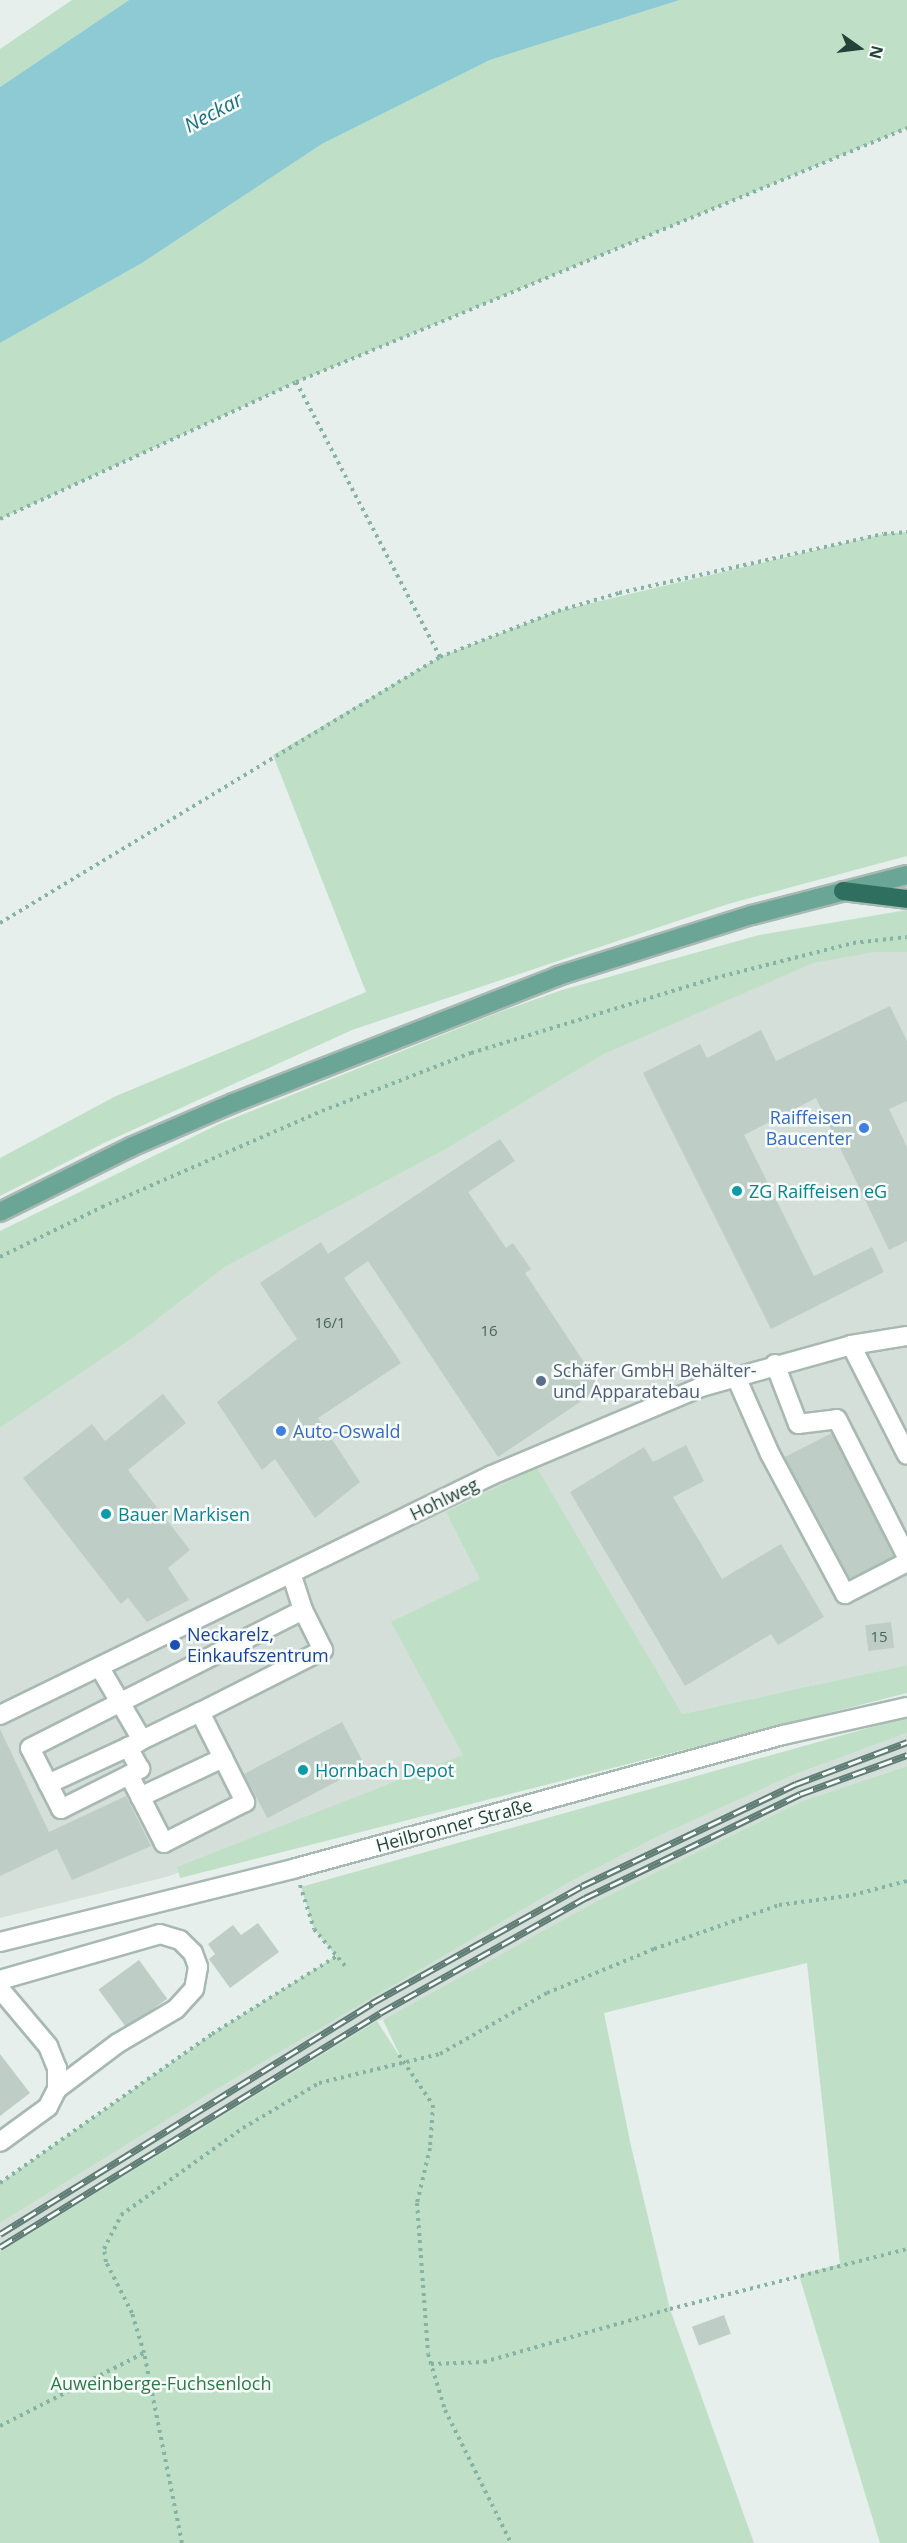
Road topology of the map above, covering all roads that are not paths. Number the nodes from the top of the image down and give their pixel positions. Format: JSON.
{"nodes":[{"id":1,"x":907,"y":874,"type":"edge"},
{"id":2,"x":843,"y":891,"type":"junction"},
{"id":3,"x":907,"y":899,"type":"edge"},
{"id":4,"x":0,"y":1212,"type":"edge"},
{"id":5,"x":907,"y":1336,"type":"edge"},
{"id":6,"x":852,"y":1345,"type":"junction"},
{"id":7,"x":775,"y":1364,"type":"junction"},
{"id":8,"x":736,"y":1377,"type":"junction"},
{"id":9,"x":907,"y":1455,"type":"edge"},
{"id":10,"x":907,"y":1557,"type":"edge"},
{"id":11,"x":907,"y":1562,"type":"edge"},
{"id":12,"x":292,"y":1576,"type":"junction"},
{"id":13,"x":303,"y":1610,"type":"junction"},
{"id":14,"x":100,"y":1668,"type":"junction"},
{"id":15,"x":122,"y":1701,"type":"junction"},
{"id":16,"x":907,"y":1707,"type":"edge"},
{"id":17,"x":200,"y":1712,"type":"junction"},
{"id":18,"x":0,"y":1715,"type":"edge"},
{"id":19,"x":135,"y":1744,"type":"junction"},
{"id":20,"x":223,"y":1758,"type":"junction"},
{"id":21,"x":129,"y":1774,"type":"junction"},
{"id":22,"x":48,"y":1784,"type":"junction"},
{"id":23,"x":140,"y":1797,"type":"junction"},
{"id":24,"x":0,"y":1942,"type":"edge"},
{"id":25,"x":0,"y":1980,"type":"edge"},
{"id":26,"x":0,"y":1989,"type":"edge"},
{"id":27,"x":57,"y":2089,"type":"junction"},
{"id":28,"x":0,"y":2142,"type":"edge"}],
"edges":[{"from":1,"to":2,"type":"main road"},
{"from":2,"to":3,"type":"highway"},
{"from":2,"to":4,"type":"main road"},
{"from":5,"to":6,"type":"street","name":"Hohlweg"},
{"from":6,"to":7,"type":"street","name":"Hohlweg"},
{"from":6,"to":9,"type":"street"},
{"from":7,"to":8,"type":"street","name":"Hohlweg"},
{"from":7,"to":10,"type":"street"},
{"from":8,"to":11,"type":"street"},
{"from":8,"to":12,"type":"street","name":"Hohlweg"},
{"from":12,"to":13,"type":"street"},
{"from":12,"to":14,"type":"street","name":"Hohlweg"},
{"from":13,"to":15,"type":"street"},
{"from":13,"to":17,"type":"street"},
{"from":14,"to":15,"type":"street"},
{"from":14,"to":18,"type":"street","name":"Hohlweg"},
{"from":15,"to":19,"type":"street"},
{"from":15,"to":22,"type":"street"},
{"from":16,"to":24,"type":"street","name":"Heilbronner Straße"},
{"from":17,"to":19,"type":"street"},
{"from":17,"to":20,"type":"street"},
{"from":19,"to":21,"type":"street"},
{"from":19,"to":22,"type":"street"},
{"from":20,"to":23,"type":"street"},
{"from":20,"to":23,"type":"street"},
{"from":21,"to":22,"type":"street"},
{"from":21,"to":23,"type":"street"},
{"from":25,"to":27,"type":"street"},
{"from":26,"to":27,"type":"street"},
{"from":27,"to":28,"type":"street"}]}
